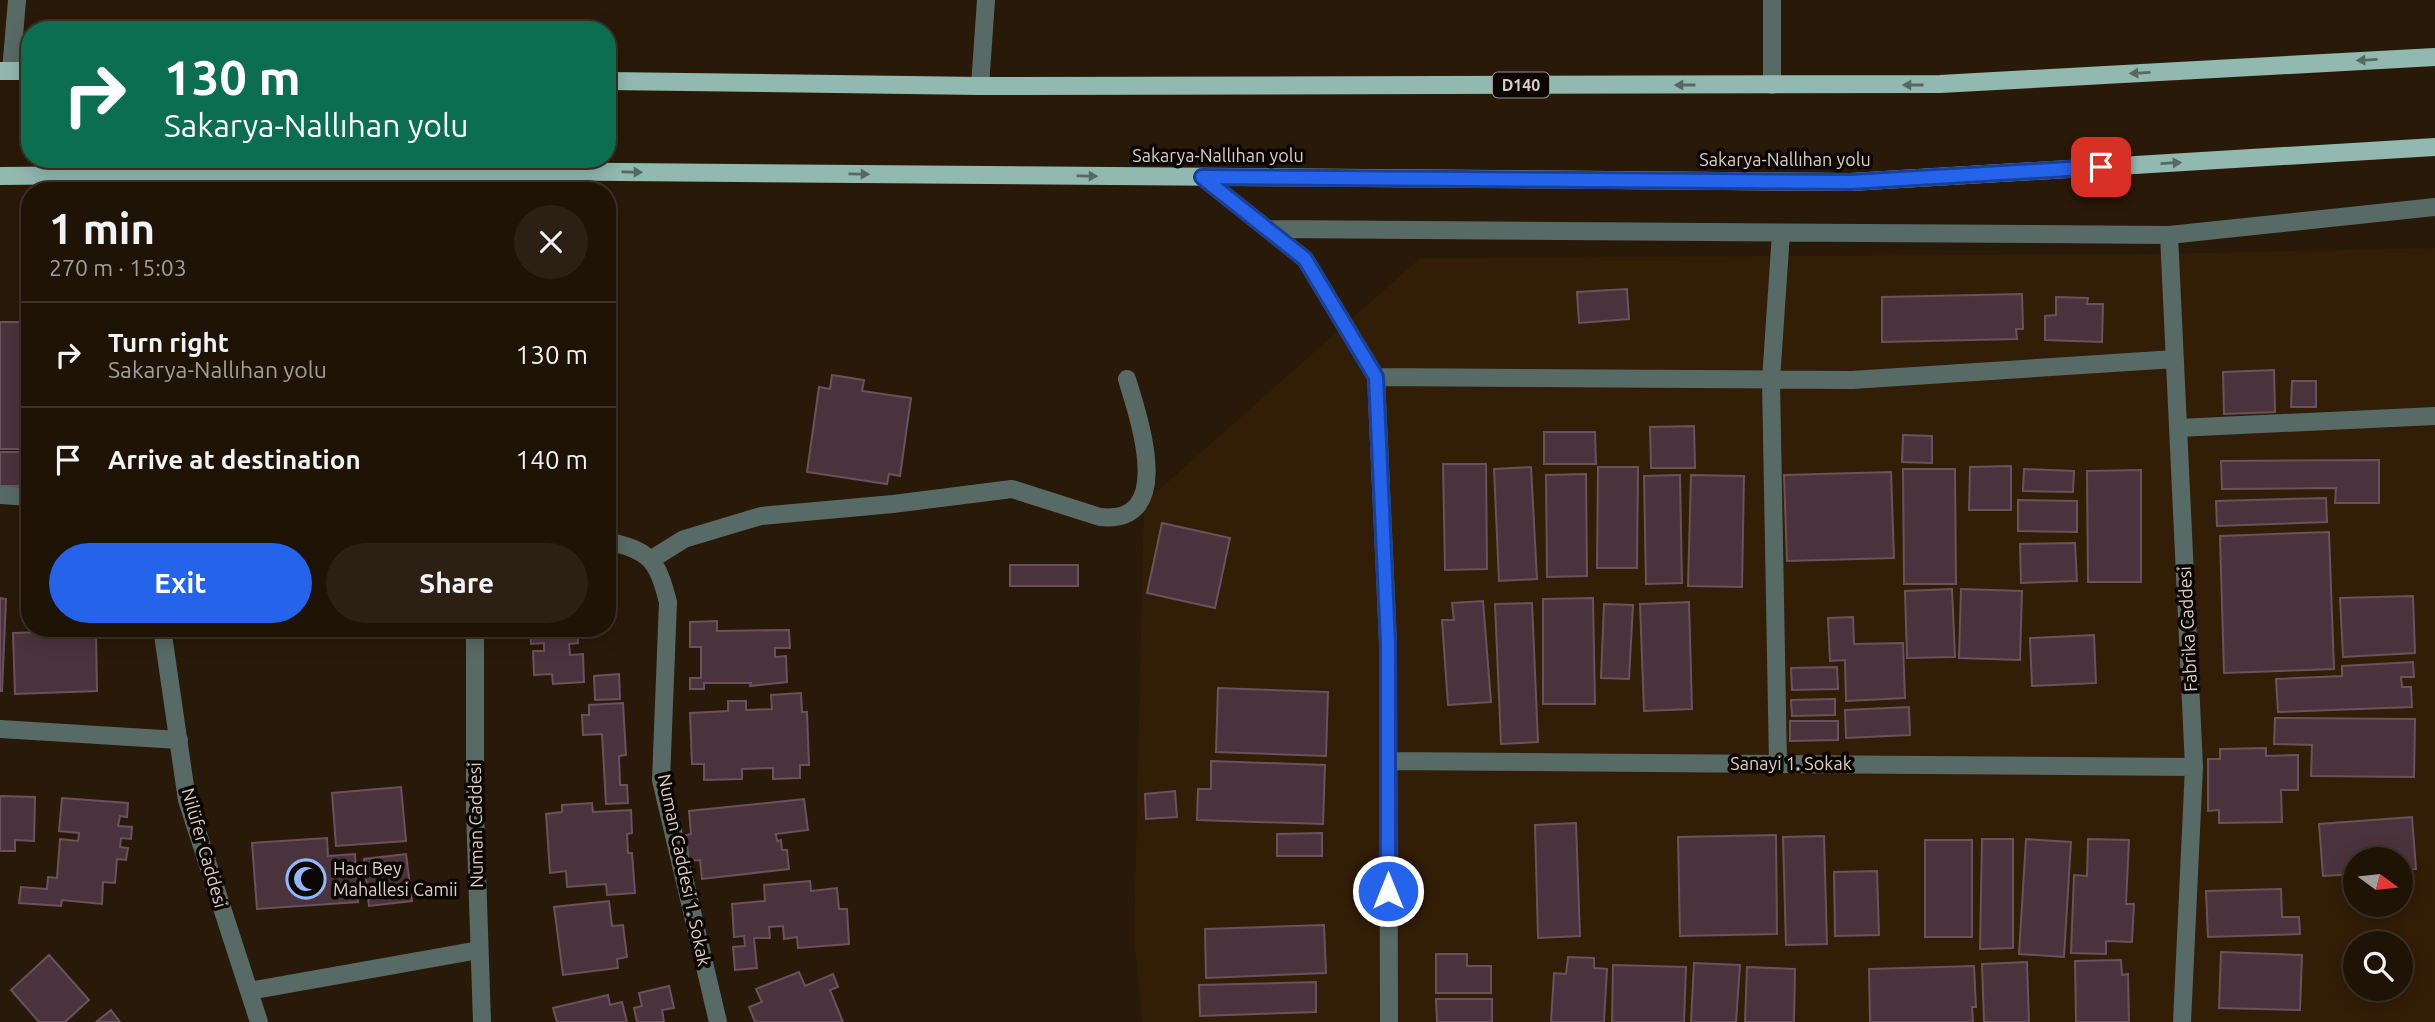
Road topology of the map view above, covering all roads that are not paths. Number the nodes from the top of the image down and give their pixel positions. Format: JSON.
{"nodes":[{"id":1,"x":17,"y":0,"type":"edge"},
{"id":2,"x":986,"y":0,"type":"edge"},
{"id":3,"x":1772,"y":0,"type":"edge"},
{"id":4,"x":2435,"y":57,"type":"edge"},
{"id":5,"x":5,"y":71,"type":"edge"},
{"id":6,"x":616,"y":80,"type":"edge"},
{"id":7,"x":1772,"y":85,"type":"junction"},
{"id":8,"x":980,"y":86,"type":"junction"},
{"id":9,"x":2435,"y":148,"type":"edge"},
{"id":10,"x":493,"y":171,"type":"junction"},
{"id":11,"x":0,"y":176,"type":"edge"},
{"id":12,"x":1202,"y":177,"type":"junction"},
{"id":13,"x":97,"y":182,"type":"edge"},
{"id":14,"x":492,"y":182,"type":"edge"},
{"id":15,"x":2435,"y":207,"type":"edge"},
{"id":16,"x":1268,"y":229,"type":"junction"},
{"id":17,"x":1781,"y":233,"type":"junction"},
{"id":18,"x":2169,"y":235,"type":"junction"},
{"id":19,"x":2175,"y":359,"type":"junction"},
{"id":20,"x":1376,"y":377,"type":"junction"},
{"id":21,"x":1127,"y":379,"type":"dead end"},
{"id":22,"x":1771,"y":380,"type":"junction"},
{"id":23,"x":2435,"y":416,"type":"edge"},
{"id":24,"x":2178,"y":428,"type":"junction"},
{"id":25,"x":0,"y":495,"type":"edge"},
{"id":26,"x":21,"y":496,"type":"edge"},
{"id":27,"x":616,"y":543,"type":"edge"},
{"id":28,"x":652,"y":559,"type":"junction"},
{"id":29,"x":163,"y":637,"type":"edge"},
{"id":30,"x":475,"y":637,"type":"edge"},
{"id":31,"x":0,"y":729,"type":"edge"},
{"id":32,"x":179,"y":740,"type":"junction"},
{"id":33,"x":1388,"y":761,"type":"junction"},
{"id":34,"x":1777,"y":764,"type":"junction"},
{"id":35,"x":2194,"y":767,"type":"junction"},
{"id":36,"x":479,"y":950,"type":"junction"},
{"id":37,"x":248,"y":991,"type":"junction"},
{"id":38,"x":258,"y":1022,"type":"edge"},
{"id":39,"x":482,"y":1022,"type":"edge"},
{"id":40,"x":719,"y":1022,"type":"edge"},
{"id":41,"x":1389,"y":1022,"type":"edge"},
{"id":42,"x":2182,"y":1022,"type":"edge"}],
"edges":[{"from":1,"to":5,"type":"street"},
{"from":2,"to":8,"type":"street"},
{"from":3,"to":7,"type":"street"},
{"from":4,"to":7,"type":"main road","number":"D140","one_way":true},
{"from":6,"to":8,"type":"main road","number":"D140"},
{"from":7,"to":8,"type":"main road","number":"D140","one_way":true},
{"from":12,"to":9,"type":"main road","name":"Sakarya-Nallıhan yolu","one_way":true},
{"from":10,"to":12,"type":"main road","name":"Sakarya-Nallıhan yolu","one_way":true},
{"from":10,"to":13,"type":"main road","name":"Sakarya-Nallıhan yolu"},
{"from":10,"to":14,"type":"street"},
{"from":11,"to":13,"type":"main road","name":"Sakarya-Nallıhan yolu"},
{"from":12,"to":16,"type":"street"},
{"from":15,"to":18,"type":"street"},
{"from":16,"to":17,"type":"street"},
{"from":16,"to":20,"type":"street"},
{"from":17,"to":18,"type":"street"},
{"from":17,"to":22,"type":"street"},
{"from":18,"to":19,"type":"street","name":"Fabrika Caddesi"},
{"from":19,"to":22,"type":"street"},
{"from":19,"to":24,"type":"street","name":"Fabrika Caddesi"},
{"from":20,"to":22,"type":"street"},
{"from":20,"to":33,"type":"street"},
{"from":21,"to":28,"type":"street"},
{"from":22,"to":34,"type":"street"},
{"from":23,"to":24,"type":"street"},
{"from":24,"to":35,"type":"street","name":"Fabrika Caddesi"},
{"from":25,"to":26,"type":"street"},
{"from":27,"to":28,"type":"street"},
{"from":28,"to":40,"type":"street","name":"Numan Caddesi 1. Sokak"},
{"from":29,"to":32,"type":"street","name":"Nilüfer Caddesi"},
{"from":30,"to":36,"type":"street","name":"Numan Caddesi"},
{"from":31,"to":32,"type":"street"},
{"from":32,"to":37,"type":"street","name":"Nilüfer Caddesi"},
{"from":33,"to":34,"type":"street","name":"Sanayi 1. Sokak"},
{"from":33,"to":41,"type":"street"},
{"from":34,"to":35,"type":"street","name":"Sanayi 1. Sokak"},
{"from":35,"to":42,"type":"street","name":"Fabrika Caddesi"},
{"from":36,"to":37,"type":"street"},
{"from":36,"to":39,"type":"street","name":"Numan Caddesi"},
{"from":37,"to":38,"type":"street","name":"Nilüfer Caddesi"}]}
